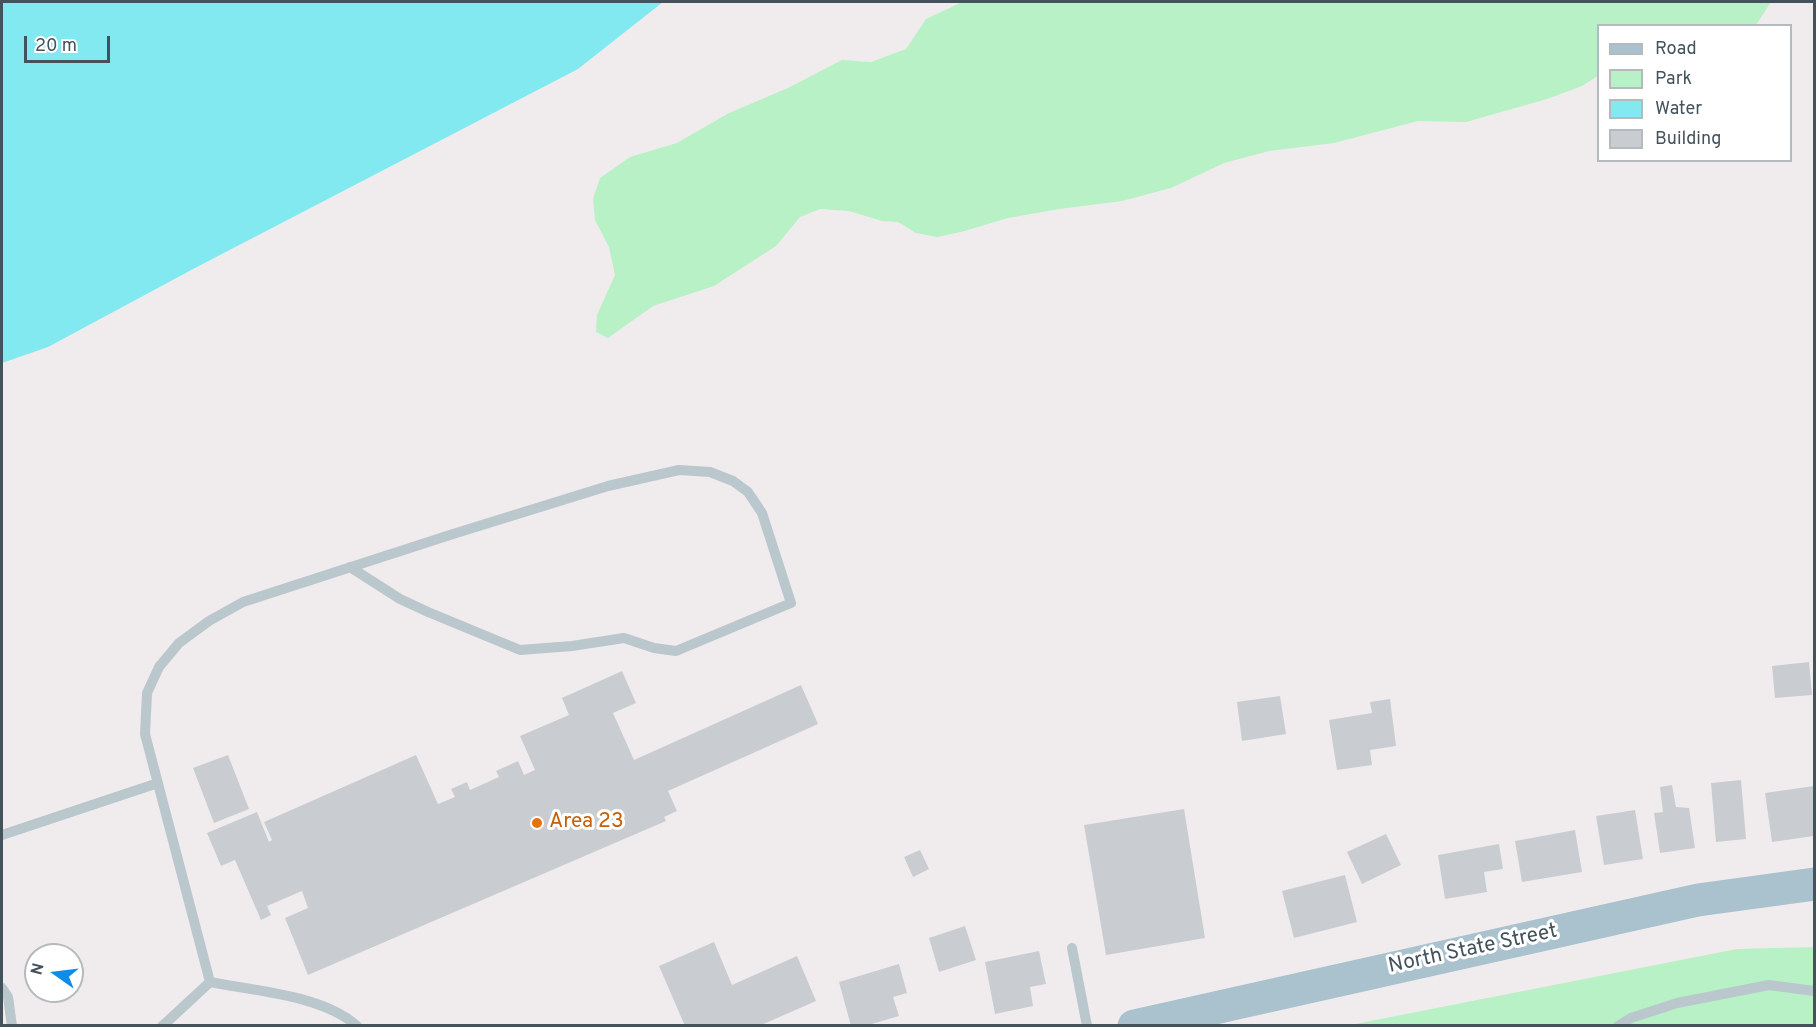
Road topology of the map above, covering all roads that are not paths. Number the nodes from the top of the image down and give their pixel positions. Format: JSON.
{"nodes":[{"id":1,"x":350,"y":567,"type":"junction"},
{"id":2,"x":158,"y":783,"type":"junction"},
{"id":3,"x":2,"y":836,"type":"edge"},
{"id":4,"x":1815,"y":884,"type":"edge"},
{"id":5,"x":1072,"y":948,"type":"dead end"},
{"id":6,"x":210,"y":982,"type":"junction"},
{"id":7,"x":2,"y":988,"type":"edge"},
{"id":8,"x":1815,"y":991,"type":"edge"},
{"id":9,"x":1633,"y":1022,"type":"edge"},
{"id":10,"x":12,"y":1026,"type":"edge"},
{"id":11,"x":162,"y":1026,"type":"edge"},
{"id":12,"x":357,"y":1026,"type":"edge"},
{"id":13,"x":1088,"y":1026,"type":"edge"},
{"id":14,"x":1134,"y":1026,"type":"edge"},
{"id":15,"x":1618,"y":1026,"type":"edge"}],
"edges":[{"from":1,"to":1,"type":"lane"},
{"from":1,"to":2,"type":"lane"},
{"from":2,"to":3,"type":"lane"},
{"from":2,"to":6,"type":"lane"},
{"from":4,"to":14,"type":"main road","name":"North State Street"},
{"from":5,"to":13,"type":"lane"},
{"from":6,"to":11,"type":"lane"},
{"from":6,"to":12,"type":"lane"},
{"from":7,"to":10,"type":"lane"},
{"from":8,"to":9,"type":"lane"},
{"from":9,"to":15,"type":"lane"}]}
